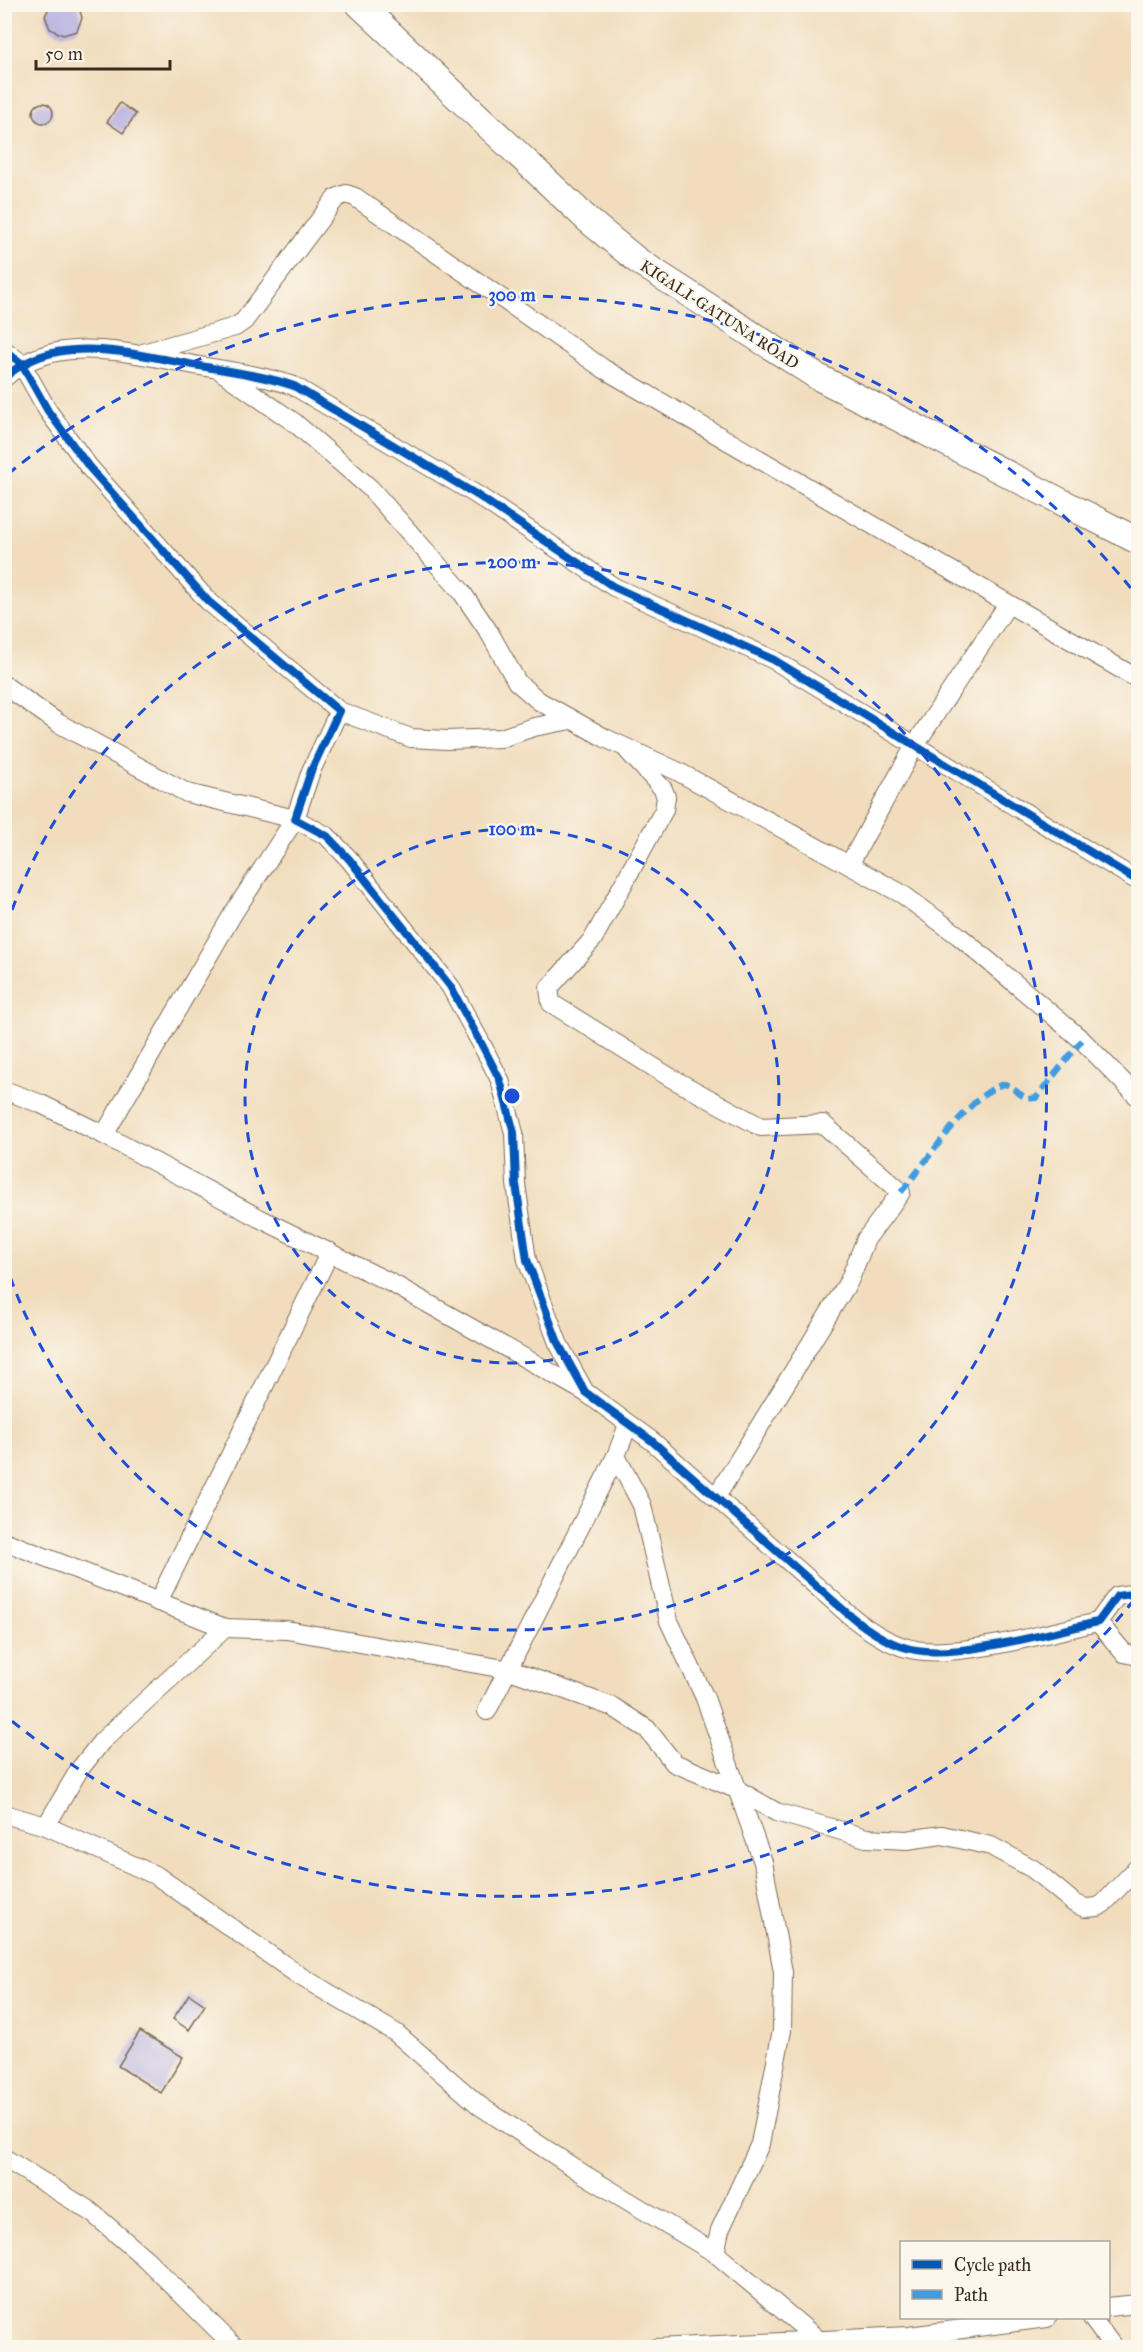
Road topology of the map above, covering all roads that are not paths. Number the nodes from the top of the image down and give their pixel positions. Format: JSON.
{"nodes":[{"id":1,"x":359,"y":4,"type":"edge"},
{"id":2,"x":4,"y":350,"type":"edge"},
{"id":3,"x":136,"y":355,"type":"junction"},
{"id":4,"x":21,"y":363,"type":"junction"},
{"id":5,"x":218,"y":369,"type":"junction"},
{"id":6,"x":4,"y":378,"type":"edge"},
{"id":7,"x":1138,"y":541,"type":"edge"},
{"id":8,"x":1008,"y":604,"type":"junction"},
{"id":9,"x":1138,"y":679,"type":"edge"},
{"id":10,"x":4,"y":685,"type":"edge"},
{"id":11,"x":339,"y":711,"type":"junction"},
{"id":12,"x":571,"y":720,"type":"junction"},
{"id":13,"x":623,"y":745,"type":"junction"},
{"id":14,"x":915,"y":745,"type":"junction"},
{"id":15,"x":295,"y":819,"type":"junction"},
{"id":16,"x":849,"y":865,"type":"junction"},
{"id":17,"x":1138,"y":881,"type":"edge"},
{"id":18,"x":4,"y":1090,"type":"edge"},
{"id":19,"x":1138,"y":1096,"type":"edge"},
{"id":20,"x":104,"y":1135,"type":"junction"},
{"id":21,"x":330,"y":1252,"type":"junction"},
{"id":22,"x":585,"y":1392,"type":"junction"},
{"id":23,"x":628,"y":1425,"type":"junction"},
{"id":24,"x":616,"y":1455,"type":"junction"},
{"id":25,"x":716,"y":1497,"type":"junction"},
{"id":26,"x":4,"y":1541,"type":"edge"},
{"id":27,"x":1138,"y":1593,"type":"edge"},
{"id":28,"x":158,"y":1602,"type":"junction"},
{"id":29,"x":1098,"y":1622,"type":"junction"},
{"id":30,"x":225,"y":1628,"type":"junction"},
{"id":31,"x":1138,"y":1656,"type":"edge"},
{"id":32,"x":510,"y":1670,"type":"junction"},
{"id":33,"x":487,"y":1711,"type":"dead end"},
{"id":34,"x":736,"y":1790,"type":"junction"},
{"id":35,"x":4,"y":1814,"type":"edge"},
{"id":36,"x":46,"y":1826,"type":"junction"},
{"id":37,"x":1138,"y":1867,"type":"edge"},
{"id":38,"x":4,"y":2158,"type":"edge"},
{"id":39,"x":715,"y":2253,"type":"junction"},
{"id":40,"x":1138,"y":2304,"type":"edge"},
{"id":41,"x":1110,"y":2307,"type":"edge"},
{"id":42,"x":1039,"y":2319,"type":"edge"},
{"id":43,"x":1093,"y":2319,"type":"edge"},
{"id":44,"x":825,"y":2344,"type":"edge"},
{"id":45,"x":237,"y":2348,"type":"edge"},
{"id":46,"x":655,"y":2348,"type":"edge"},
{"id":47,"x":1114,"y":2348,"type":"edge"}],
"edges":[{"from":1,"to":7,"type":"highway","name":"KIGALI-GATUNA ROAD"},
{"from":2,"to":4,"type":"street"},
{"from":3,"to":4,"type":"street"},
{"from":3,"to":5,"type":"street"},
{"from":3,"to":8,"type":"street"},
{"from":4,"to":6,"type":"street"},
{"from":4,"to":11,"type":"street"},
{"from":5,"to":12,"type":"street"},
{"from":5,"to":14,"type":"street"},
{"from":8,"to":9,"type":"street"},
{"from":8,"to":14,"type":"street"},
{"from":10,"to":15,"type":"street"},
{"from":11,"to":12,"type":"street"},
{"from":11,"to":15,"type":"street"},
{"from":12,"to":13,"type":"street"},
{"from":13,"to":16,"type":"street"},
{"from":13,"to":25,"type":"street"},
{"from":14,"to":16,"type":"street"},
{"from":14,"to":17,"type":"street"},
{"from":15,"to":20,"type":"street"},
{"from":15,"to":22,"type":"street"},
{"from":16,"to":19,"type":"street"},
{"from":18,"to":20,"type":"street"},
{"from":20,"to":21,"type":"street"},
{"from":21,"to":22,"type":"street"},
{"from":21,"to":28,"type":"street"},
{"from":22,"to":23,"type":"street"},
{"from":23,"to":24,"type":"street"},
{"from":23,"to":25,"type":"street"},
{"from":24,"to":32,"type":"street"},
{"from":24,"to":34,"type":"street"},
{"from":25,"to":29,"type":"street"},
{"from":26,"to":28,"type":"street"},
{"from":27,"to":29,"type":"street"},
{"from":28,"to":30,"type":"street"},
{"from":29,"to":31,"type":"street"},
{"from":30,"to":32,"type":"street"},
{"from":30,"to":36,"type":"street"},
{"from":32,"to":33,"type":"street"},
{"from":32,"to":34,"type":"street"},
{"from":34,"to":37,"type":"street"},
{"from":34,"to":39,"type":"street"},
{"from":35,"to":36,"type":"street"},
{"from":36,"to":39,"type":"street"},
{"from":38,"to":45,"type":"street"},
{"from":39,"to":44,"type":"street"},
{"from":40,"to":41,"type":"street"},
{"from":42,"to":44,"type":"street"},
{"from":43,"to":47,"type":"street"},
{"from":44,"to":46,"type":"street"}]}
